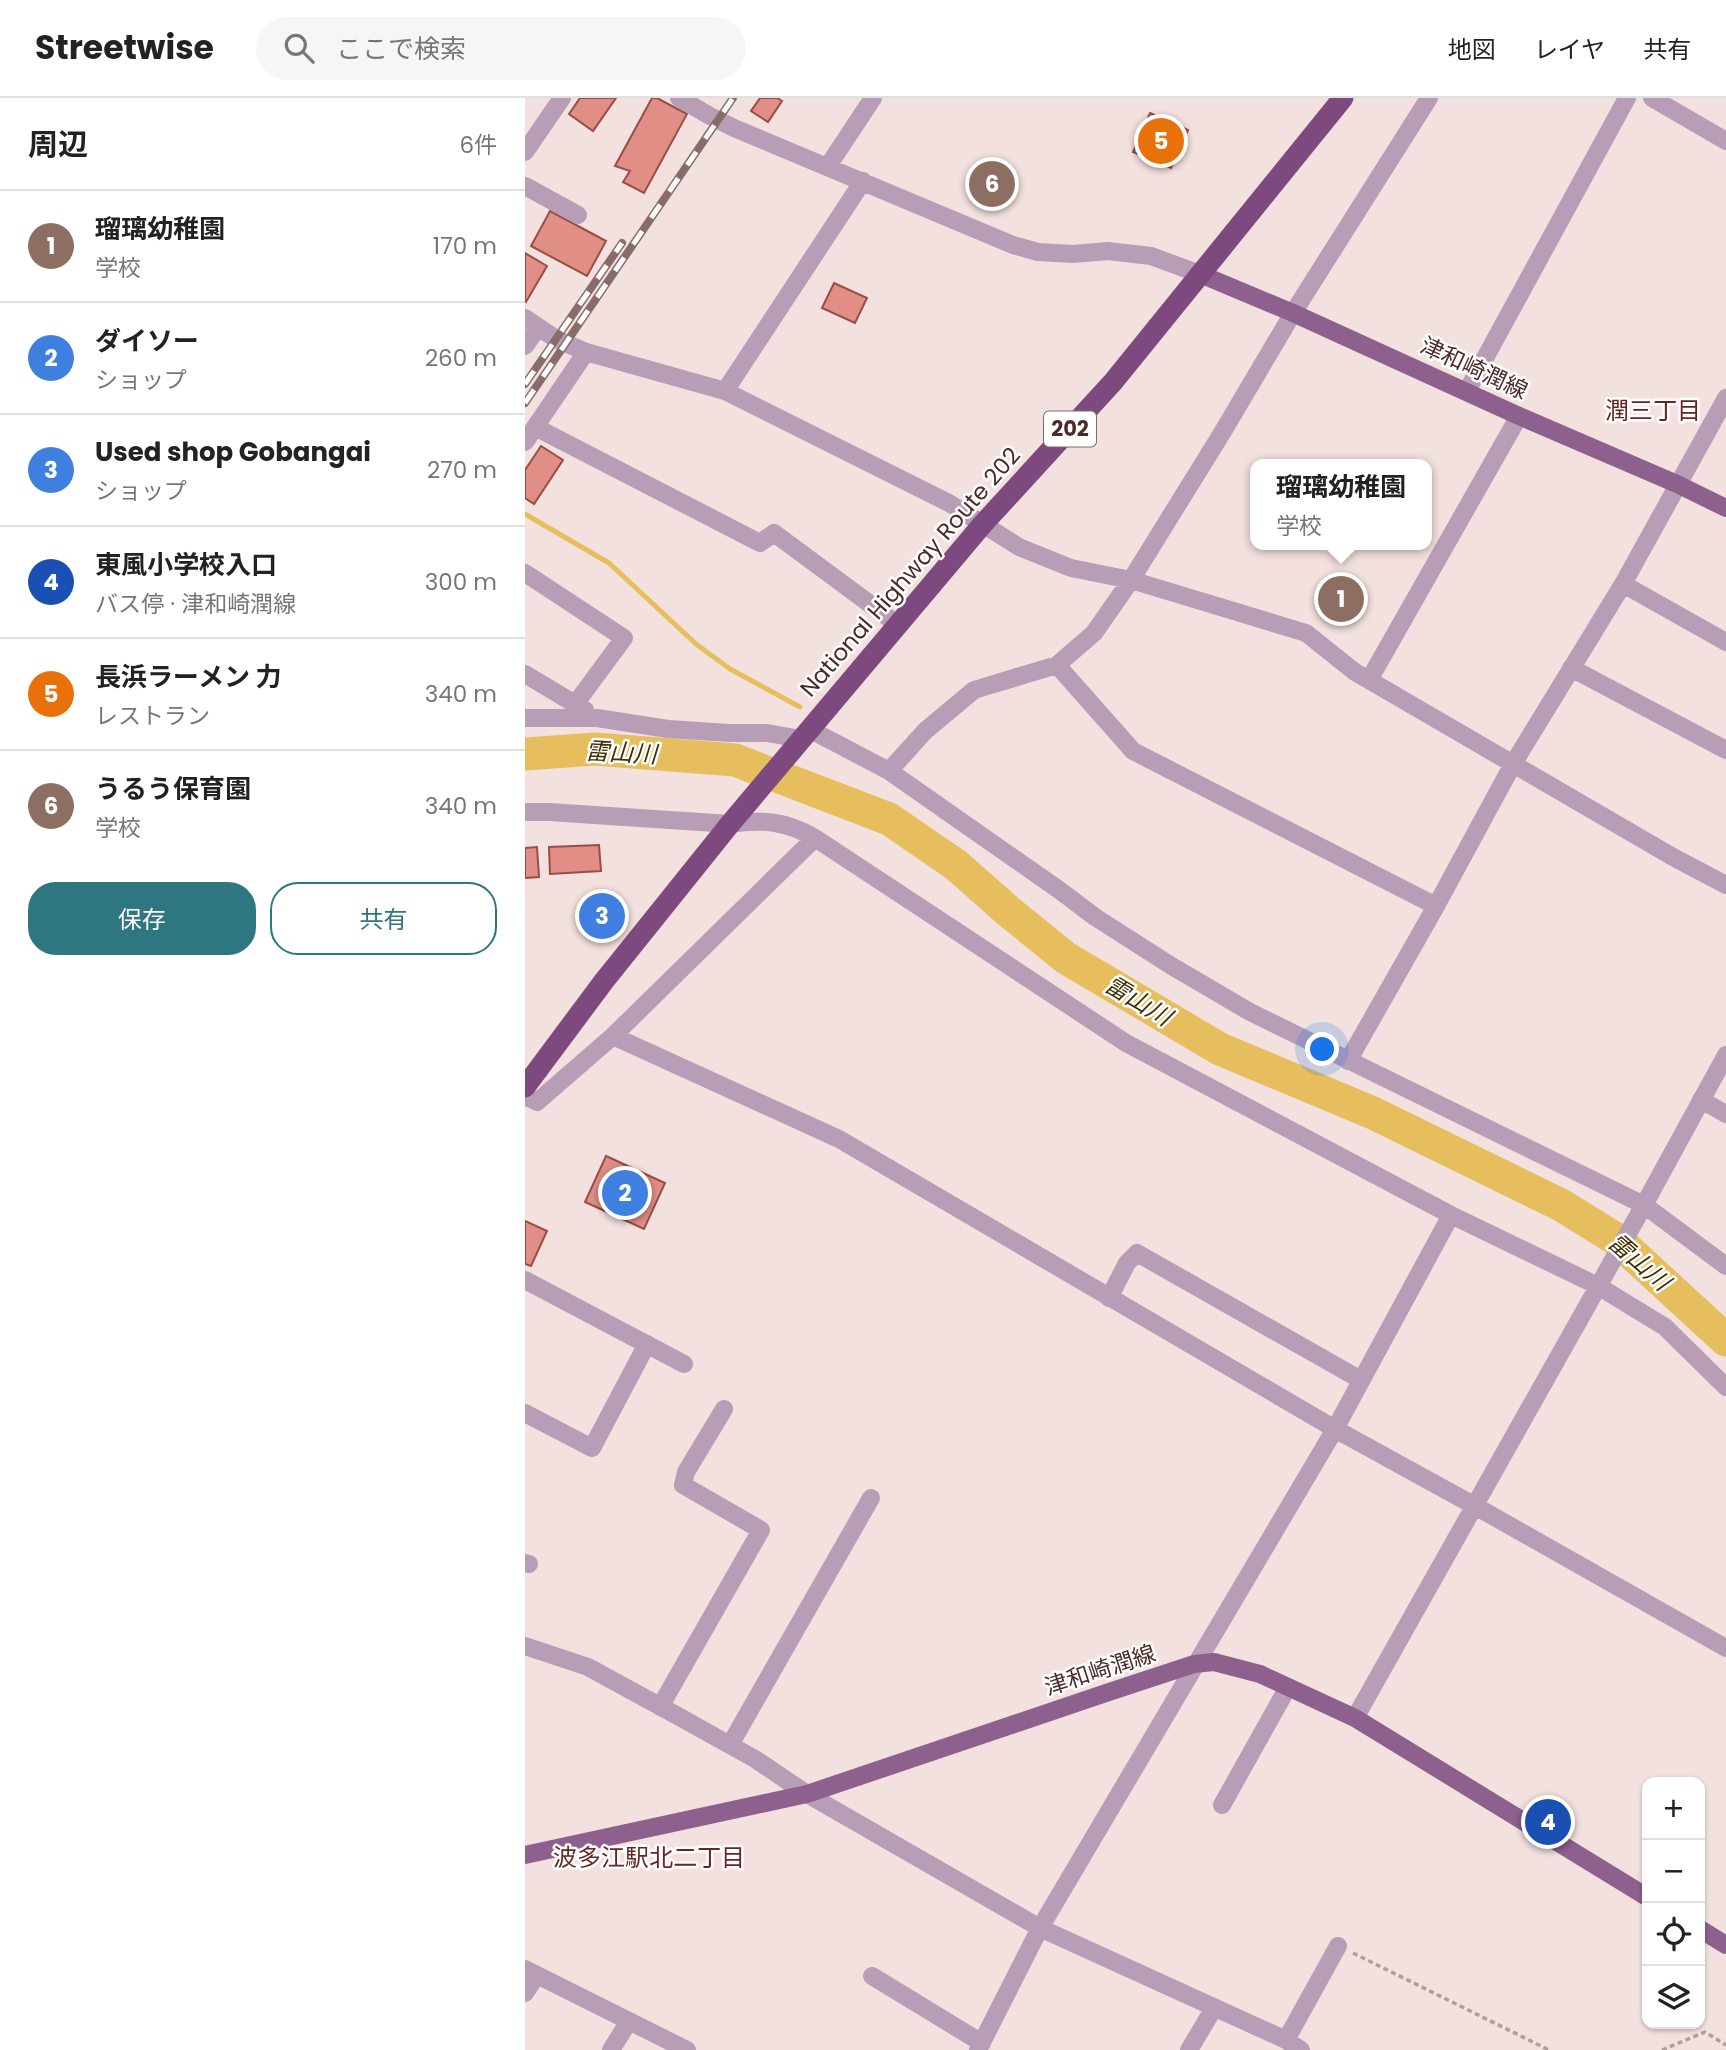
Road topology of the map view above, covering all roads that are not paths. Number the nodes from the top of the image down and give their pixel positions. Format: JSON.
{"nodes":[{"id":1,"x":562,"y":98,"type":"edge"},
{"id":2,"x":679,"y":98,"type":"edge"},
{"id":3,"x":873,"y":98,"type":"edge"},
{"id":4,"x":1343,"y":98,"type":"edge"},
{"id":5,"x":1429,"y":98,"type":"edge"},
{"id":6,"x":1627,"y":98,"type":"edge"},
{"id":7,"x":1652,"y":98,"type":"edge"},
{"id":8,"x":1726,"y":141,"type":"edge"},
{"id":9,"x":525,"y":152,"type":"edge"},
{"id":10,"x":828,"y":166,"type":"junction"},
{"id":11,"x":863,"y":181,"type":"junction"},
{"id":12,"x":525,"y":186,"type":"edge"},
{"id":13,"x":579,"y":215,"type":"dead end"},
{"id":14,"x":1200,"y":274,"type":"junction"},
{"id":15,"x":1293,"y":313,"type":"junction"},
{"id":16,"x":532,"y":323,"type":"edge"},
{"id":17,"x":525,"y":346,"type":"edge"},
{"id":18,"x":586,"y":352,"type":"junction"},
{"id":19,"x":725,"y":391,"type":"junction"},
{"id":20,"x":1467,"y":391,"type":"junction"},
{"id":21,"x":1726,"y":398,"type":"edge"},
{"id":22,"x":1519,"y":416,"type":"junction"},
{"id":23,"x":530,"y":435,"type":"edge"},
{"id":24,"x":1678,"y":484,"type":"junction"},
{"id":25,"x":1726,"y":508,"type":"edge"},
{"id":26,"x":982,"y":525,"type":"junction"},
{"id":27,"x":525,"y":573,"type":"edge"},
{"id":28,"x":1131,"y":580,"type":"junction"},
{"id":29,"x":1623,"y":584,"type":"junction"},
{"id":30,"x":897,"y":624,"type":"junction"},
{"id":31,"x":1726,"y":642,"type":"edge"},
{"id":32,"x":1057,"y":665,"type":"junction"},
{"id":33,"x":1571,"y":668,"type":"junction"},
{"id":34,"x":525,"y":674,"type":"edge"},
{"id":35,"x":1369,"y":680,"type":"junction"},
{"id":36,"x":576,"y":703,"type":"junction"},
{"id":37,"x":525,"y":718,"type":"edge"},
{"id":38,"x":597,"y":718,"type":"junction"},
{"id":39,"x":800,"y":740,"type":"junction"},
{"id":40,"x":1726,"y":750,"type":"edge"},
{"id":41,"x":1513,"y":764,"type":"junction"},
{"id":42,"x":889,"y":771,"type":"junction"},
{"id":43,"x":525,"y":812,"type":"edge"},
{"id":44,"x":730,"y":824,"type":"junction"},
{"id":45,"x":815,"y":838,"type":"junction"},
{"id":46,"x":1726,"y":885,"type":"edge"},
{"id":47,"x":1436,"y":906,"type":"junction"},
{"id":48,"x":613,"y":1036,"type":"junction"},
{"id":49,"x":1726,"y":1055,"type":"edge"},
{"id":50,"x":1348,"y":1061,"type":"junction"},
{"id":51,"x":525,"y":1087,"type":"edge"},
{"id":52,"x":525,"y":1096,"type":"edge"},
{"id":53,"x":1700,"y":1100,"type":"junction"},
{"id":54,"x":1726,"y":1114,"type":"edge"},
{"id":55,"x":1644,"y":1205,"type":"junction"},
{"id":56,"x":1451,"y":1215,"type":"junction"},
{"id":57,"x":1726,"y":1266,"type":"edge"},
{"id":58,"x":527,"y":1286,"type":"edge"},
{"id":59,"x":1598,"y":1286,"type":"junction"},
{"id":60,"x":1109,"y":1298,"type":"junction"},
{"id":61,"x":647,"y":1344,"type":"junction"},
{"id":62,"x":684,"y":1364,"type":"dead end"},
{"id":63,"x":1361,"y":1380,"type":"junction"},
{"id":64,"x":1726,"y":1387,"type":"edge"},
{"id":65,"x":724,"y":1409,"type":"dead end"},
{"id":66,"x":525,"y":1413,"type":"edge"},
{"id":67,"x":1335,"y":1429,"type":"junction"},
{"id":68,"x":871,"y":1498,"type":"dead end"},
{"id":69,"x":1475,"y":1506,"type":"junction"},
{"id":70,"x":525,"y":1646,"type":"edge"},
{"id":71,"x":1726,"y":1648,"type":"edge"},
{"id":72,"x":1195,"y":1664,"type":"junction"},
{"id":73,"x":1288,"y":1687,"type":"junction"},
{"id":74,"x":660,"y":1707,"type":"junction"},
{"id":75,"x":1355,"y":1718,"type":"junction"},
{"id":76,"x":730,"y":1745,"type":"junction"},
{"id":77,"x":807,"y":1794,"type":"junction"},
{"id":78,"x":1222,"y":1805,"type":"dead end"},
{"id":79,"x":525,"y":1855,"type":"edge"},
{"id":80,"x":1642,"y":1894,"type":"edge"},
{"id":81,"x":1040,"y":1928,"type":"junction"},
{"id":82,"x":1705,"y":1932,"type":"edge"},
{"id":83,"x":1338,"y":1945,"type":"road end"},
{"id":84,"x":1726,"y":1945,"type":"edge"},
{"id":85,"x":531,"y":1972,"type":"edge"},
{"id":86,"x":872,"y":1976,"type":"dead end"},
{"id":87,"x":525,"y":1993,"type":"edge"},
{"id":88,"x":1214,"y":2008,"type":"junction"},
{"id":89,"x":629,"y":2021,"type":"junction"},
{"id":90,"x":1286,"y":2040,"type":"junction"},
{"id":91,"x":980,"y":2046,"type":"edge"},
{"id":92,"x":611,"y":2050,"type":"edge"},
{"id":93,"x":687,"y":2050,"type":"edge"},
{"id":94,"x":1189,"y":2050,"type":"edge"},
{"id":95,"x":1301,"y":2050,"type":"edge"}],
"edges":[{"from":1,"to":9,"type":"street"},
{"from":2,"to":10,"type":"street"},
{"from":3,"to":10,"type":"street"},
{"from":4,"to":14,"type":"highway","name":"National Highway Route 202","number":"202"},
{"from":5,"to":15,"type":"street"},
{"from":6,"to":20,"type":"street"},
{"from":7,"to":8,"type":"street"},
{"from":10,"to":11,"type":"street"},
{"from":11,"to":14,"type":"street"},
{"from":11,"to":19,"type":"street"},
{"from":12,"to":13,"type":"street"},
{"from":14,"to":15,"type":"main road","name":"津和崎潤線"},
{"from":14,"to":26,"type":"highway","name":"National Highway Route 202","number":"202"},
{"from":15,"to":20,"type":"main road","name":"津和崎潤線"},
{"from":15,"to":28,"type":"street"},
{"from":16,"to":17,"type":"street"},
{"from":16,"to":18,"type":"street"},
{"from":18,"to":19,"type":"street"},
{"from":18,"to":23,"type":"street"},
{"from":19,"to":26,"type":"street"},
{"from":20,"to":22,"type":"main road","name":"津和崎潤線"},
{"from":21,"to":24,"type":"street"},
{"from":22,"to":24,"type":"main road","name":"津和崎潤線"},
{"from":22,"to":35,"type":"street"},
{"from":23,"to":30,"type":"street"},
{"from":24,"to":25,"type":"main road","name":"津和崎潤線"},
{"from":24,"to":29,"type":"street"},
{"from":26,"to":28,"type":"street"},
{"from":26,"to":30,"type":"highway","name":"National Highway Route 202","number":"202"},
{"from":27,"to":36,"type":"street"},
{"from":28,"to":32,"type":"street"},
{"from":28,"to":35,"type":"street"},
{"from":29,"to":31,"type":"street"},
{"from":29,"to":33,"type":"street"},
{"from":30,"to":39,"type":"highway","name":"National Highway Route 202","number":"202"},
{"from":32,"to":42,"type":"street"},
{"from":32,"to":47,"type":"street"},
{"from":33,"to":40,"type":"street"},
{"from":33,"to":41,"type":"street"},
{"from":34,"to":36,"type":"street"},
{"from":35,"to":41,"type":"street"},
{"from":36,"to":38,"type":"street"},
{"from":37,"to":38,"type":"street"},
{"from":38,"to":39,"type":"street"},
{"from":39,"to":42,"type":"street"},
{"from":39,"to":44,"type":"highway","name":"National Highway Route 202","number":"202"},
{"from":41,"to":46,"type":"street"},
{"from":41,"to":47,"type":"street"},
{"from":42,"to":50,"type":"street"},
{"from":43,"to":44,"type":"street"},
{"from":44,"to":45,"type":"street"},
{"from":44,"to":51,"type":"highway","name":"National Highway Route 202","number":"202"},
{"from":45,"to":48,"type":"street"},
{"from":45,"to":56,"type":"street"},
{"from":47,"to":50,"type":"street"},
{"from":48,"to":52,"type":"street"},
{"from":48,"to":60,"type":"street"},
{"from":49,"to":53,"type":"street"},
{"from":50,"to":55,"type":"street"},
{"from":53,"to":54,"type":"street"},
{"from":53,"to":55,"type":"street"},
{"from":55,"to":57,"type":"street"},
{"from":55,"to":59,"type":"street"},
{"from":56,"to":59,"type":"street"},
{"from":56,"to":63,"type":"street"},
{"from":58,"to":61,"type":"street"},
{"from":59,"to":64,"type":"street"},
{"from":59,"to":69,"type":"street"},
{"from":60,"to":63,"type":"street"},
{"from":60,"to":67,"type":"street"},
{"from":61,"to":62,"type":"street"},
{"from":61,"to":66,"type":"street"},
{"from":63,"to":67,"type":"street"},
{"from":65,"to":74,"type":"street"},
{"from":67,"to":69,"type":"street"},
{"from":67,"to":72,"type":"street"},
{"from":68,"to":76,"type":"street"},
{"from":69,"to":71,"type":"street"},
{"from":69,"to":75,"type":"street"},
{"from":70,"to":74,"type":"street"},
{"from":72,"to":73,"type":"main road","name":"津和崎潤線"},
{"from":72,"to":77,"type":"main road","name":"津和崎潤線"},
{"from":72,"to":81,"type":"street"},
{"from":73,"to":75,"type":"main road","name":"津和崎潤線"},
{"from":73,"to":78,"type":"street"},
{"from":74,"to":76,"type":"street"},
{"from":75,"to":80,"type":"main road","name":"津和崎潤線"},
{"from":76,"to":77,"type":"street"},
{"from":77,"to":79,"type":"main road","name":"津和崎潤線"},
{"from":77,"to":81,"type":"street"},
{"from":81,"to":88,"type":"street"},
{"from":81,"to":91,"type":"street"},
{"from":82,"to":84,"type":"main road"},
{"from":83,"to":90,"type":"street"},
{"from":85,"to":87,"type":"street"},
{"from":85,"to":89,"type":"street"},
{"from":86,"to":91,"type":"street"},
{"from":88,"to":90,"type":"street"},
{"from":88,"to":94,"type":"street"},
{"from":89,"to":92,"type":"street"},
{"from":89,"to":93,"type":"street"},
{"from":90,"to":95,"type":"street"}]}
